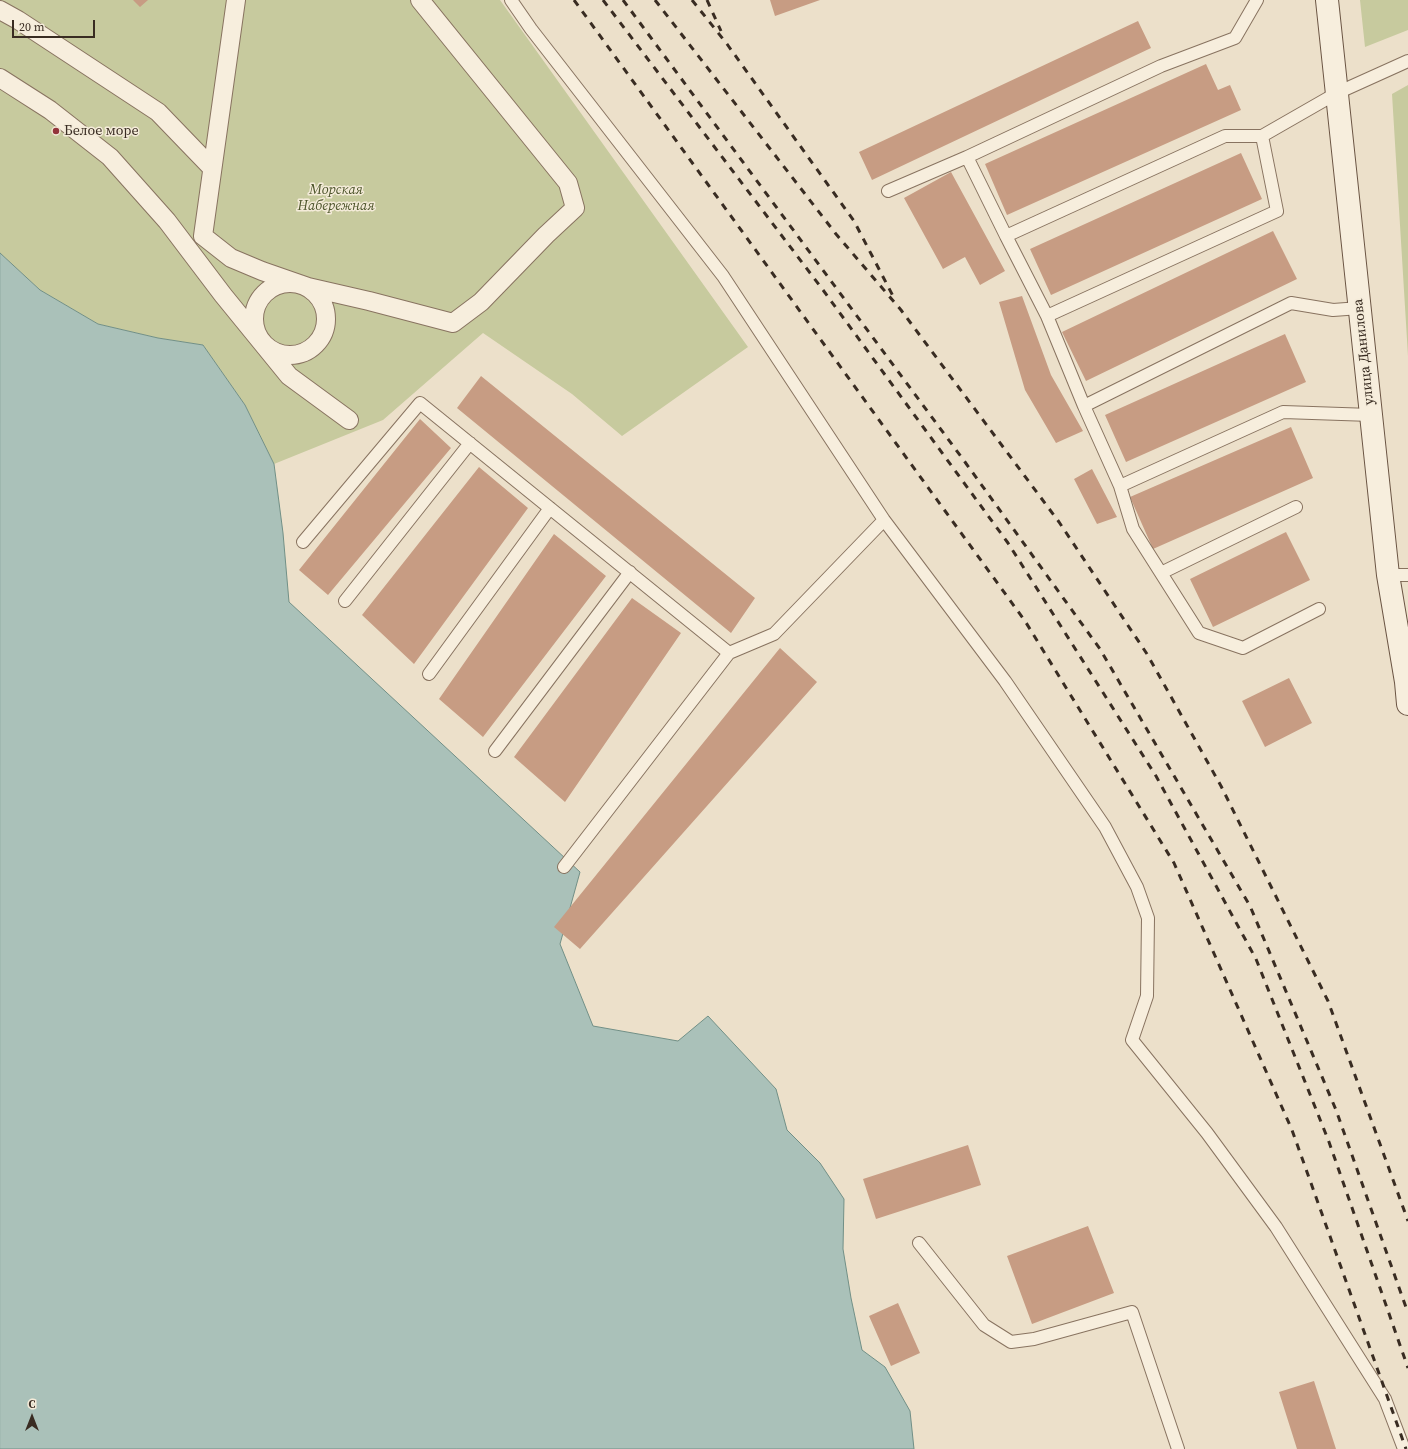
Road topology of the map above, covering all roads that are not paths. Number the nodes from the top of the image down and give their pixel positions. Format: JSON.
{"nodes":[{"id":1,"x":236,"y":0,"type":"edge"},
{"id":2,"x":420,"y":0,"type":"edge"},
{"id":3,"x":511,"y":0,"type":"edge"},
{"id":4,"x":1258,"y":0,"type":"edge"},
{"id":5,"x":1327,"y":0,"type":"edge"},
{"id":6,"x":0,"y":10,"type":"edge"},
{"id":7,"x":1408,"y":61,"type":"edge"},
{"id":8,"x":0,"y":78,"type":"edge"},
{"id":9,"x":1337,"y":93,"type":"junction"},
{"id":10,"x":1262,"y":136,"type":"junction"},
{"id":11,"x":967,"y":157,"type":"junction"},
{"id":12,"x":212,"y":168,"type":"junction"},
{"id":13,"x":888,"y":191,"type":"dead end"},
{"id":14,"x":203,"y":236,"type":"junction"},
{"id":15,"x":1006,"y":236,"type":"junction"},
{"id":16,"x":183,"y":243,"type":"junction"},
{"id":17,"x":308,"y":287,"type":"junction"},
{"id":18,"x":1360,"y":308,"type":"junction"},
{"id":19,"x":1047,"y":316,"type":"junction"},
{"id":20,"x":266,"y":347,"type":"junction"},
{"id":21,"x":1084,"y":406,"type":"junction"},
{"id":22,"x":1371,"y":415,"type":"junction"},
{"id":23,"x":349,"y":420,"type":"dead end"},
{"id":24,"x":470,"y":443,"type":"junction"},
{"id":25,"x":1120,"y":486,"type":"junction"},
{"id":26,"x":1296,"y":507,"type":"dead end"},
{"id":27,"x":550,"y":508,"type":"junction"},
{"id":28,"x":884,"y":520,"type":"junction"},
{"id":29,"x":303,"y":542,"type":"dead end"},
{"id":30,"x":630,"y":572,"type":"junction"},
{"id":31,"x":1161,"y":573,"type":"junction"},
{"id":32,"x":1398,"y":575,"type":"edge"},
{"id":33,"x":345,"y":602,"type":"dead end"},
{"id":34,"x":1319,"y":609,"type":"dead end"},
{"id":35,"x":729,"y":653,"type":"junction"},
{"id":36,"x":429,"y":674,"type":"dead end"},
{"id":37,"x":1408,"y":704,"type":"edge"},
{"id":38,"x":495,"y":751,"type":"dead end"},
{"id":39,"x":564,"y":866,"type":"dead end"},
{"id":40,"x":919,"y":1243,"type":"dead end"},
{"id":41,"x":1178,"y":1449,"type":"edge"},
{"id":42,"x":1404,"y":1449,"type":"edge"}],
"edges":[{"from":1,"to":12,"type":"street"},
{"from":2,"to":17,"type":"street"},
{"from":3,"to":28,"type":"lane"},
{"from":4,"to":11,"type":"lane"},
{"from":5,"to":9,"type":"main road","name":"улица Данилова"},
{"from":6,"to":12,"type":"street"},
{"from":7,"to":9,"type":"lane"},
{"from":8,"to":16,"type":"street"},
{"from":9,"to":10,"type":"lane"},
{"from":9,"to":18,"type":"main road","name":"улица Данилова"},
{"from":10,"to":15,"type":"lane"},
{"from":10,"to":19,"type":"lane"},
{"from":11,"to":13,"type":"lane"},
{"from":11,"to":15,"type":"lane"},
{"from":12,"to":14,"type":"street"},
{"from":14,"to":16,"type":"street"},
{"from":14,"to":17,"type":"street"},
{"from":15,"to":19,"type":"lane"},
{"from":16,"to":20,"type":"street"},
{"from":17,"to":20,"type":"street"},
{"from":17,"to":20,"type":"street"},
{"from":18,"to":21,"type":"lane"},
{"from":18,"to":22,"type":"main road","name":"улица Данилова"},
{"from":19,"to":21,"type":"lane"},
{"from":20,"to":23,"type":"street"},
{"from":21,"to":25,"type":"lane"},
{"from":22,"to":25,"type":"lane"},
{"from":22,"to":32,"type":"main road","name":"улица Данилова"},
{"from":24,"to":27,"type":"lane"},
{"from":24,"to":29,"type":"lane"},
{"from":24,"to":33,"type":"lane"},
{"from":25,"to":31,"type":"lane"},
{"from":26,"to":31,"type":"lane"},
{"from":27,"to":30,"type":"lane"},
{"from":27,"to":36,"type":"lane"},
{"from":28,"to":35,"type":"lane"},
{"from":28,"to":42,"type":"lane"},
{"from":30,"to":35,"type":"lane"},
{"from":30,"to":38,"type":"lane"},
{"from":31,"to":34,"type":"lane"},
{"from":32,"to":37,"type":"main road","name":"улица Данилова"},
{"from":35,"to":39,"type":"lane"},
{"from":40,"to":41,"type":"lane"}]}
